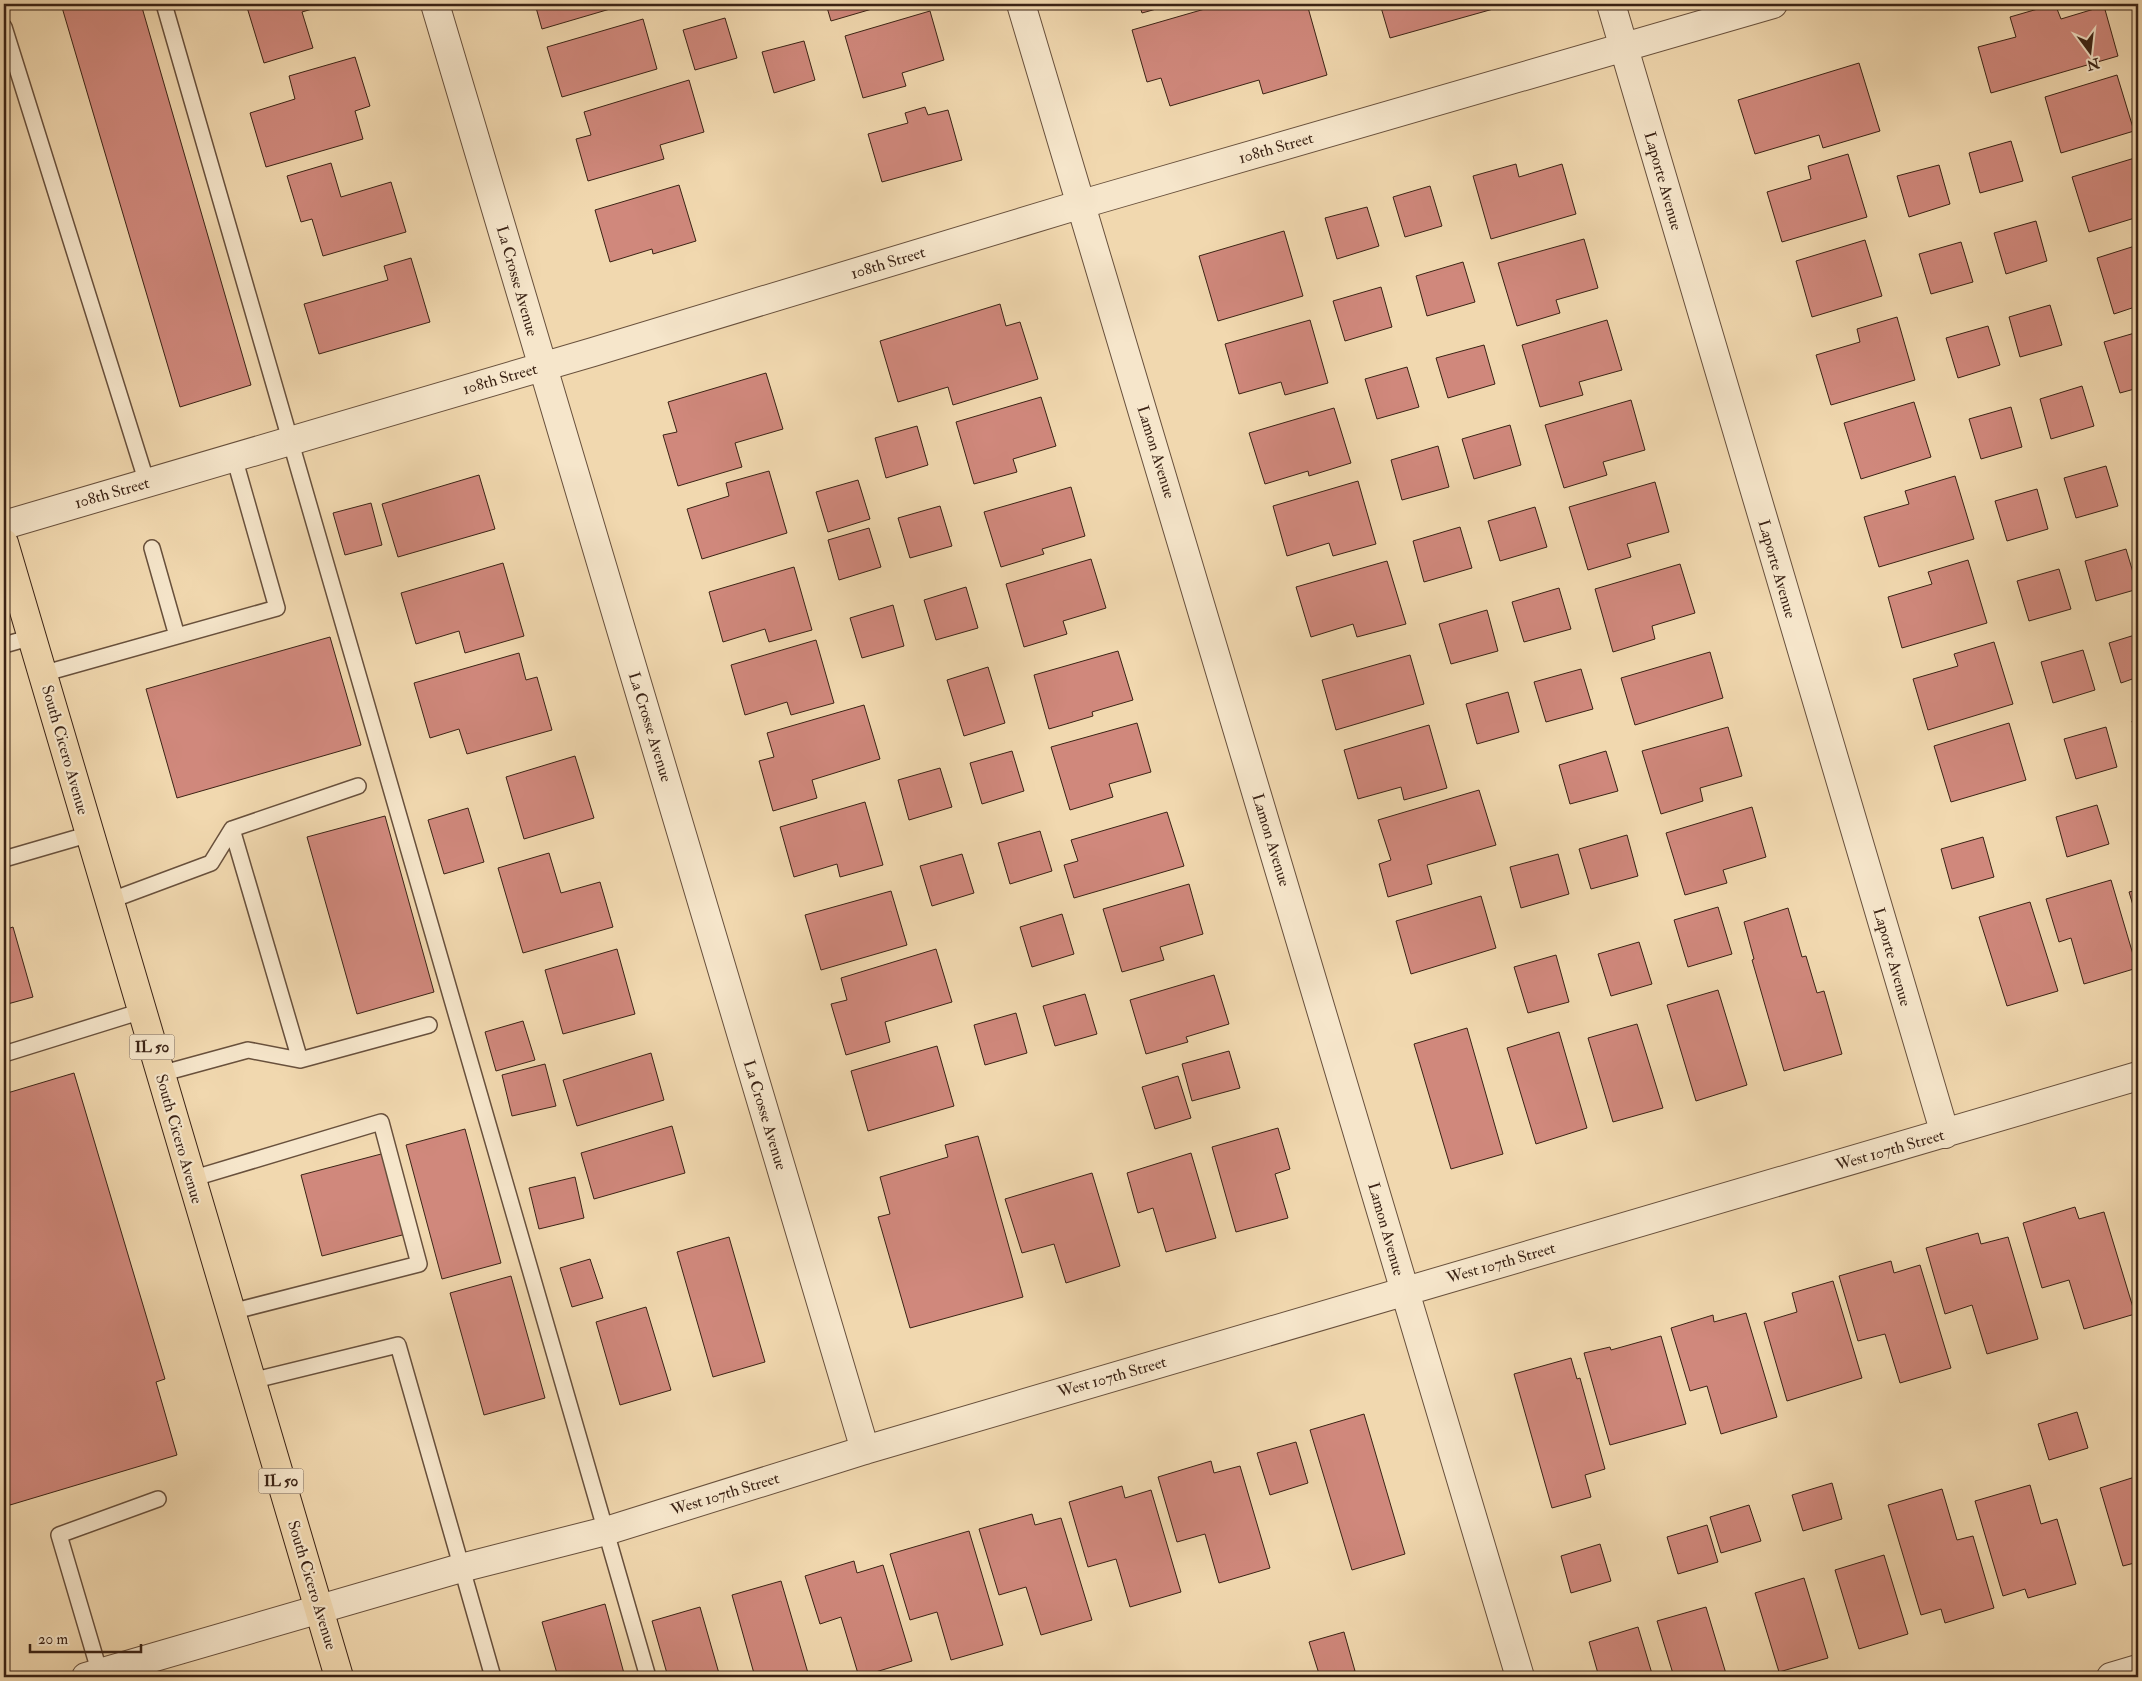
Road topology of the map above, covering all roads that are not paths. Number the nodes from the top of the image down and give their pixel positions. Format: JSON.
{"nodes":[{"id":1,"x":164,"y":4,"type":"edge"},
{"id":2,"x":435,"y":4,"type":"edge"},
{"id":3,"x":1021,"y":4,"type":"edge"},
{"id":4,"x":1611,"y":4,"type":"edge"},
{"id":5,"x":1773,"y":4,"type":"edge"},
{"id":6,"x":4,"y":27,"type":"edge"},
{"id":7,"x":1623,"y":48,"type":"junction"},
{"id":8,"x":1082,"y":204,"type":"junction"},
{"id":9,"x":542,"y":367,"type":"junction"},
{"id":10,"x":290,"y":441,"type":"junction"},
{"id":11,"x":234,"y":457,"type":"junction"},
{"id":12,"x":147,"y":483,"type":"junction"},
{"id":13,"x":4,"y":525,"type":"edge"},
{"id":14,"x":4,"y":543,"type":"edge"},
{"id":15,"x":152,"y":548,"type":"dead end"},
{"id":16,"x":177,"y":636,"type":"junction"},
{"id":17,"x":32,"y":637,"type":"junction"},
{"id":18,"x":4,"y":645,"type":"edge"},
{"id":19,"x":42,"y":674,"type":"junction"},
{"id":20,"x":358,"y":786,"type":"dead end"},
{"id":21,"x":232,"y":829,"type":"junction"},
{"id":22,"x":90,"y":834,"type":"junction"},
{"id":23,"x":4,"y":859,"type":"edge"},
{"id":24,"x":109,"y":901,"type":"junction"},
{"id":25,"x":142,"y":1011,"type":"junction"},
{"id":26,"x":429,"y":1025,"type":"dead end"},
{"id":27,"x":4,"y":1054,"type":"edge"},
{"id":28,"x":300,"y":1060,"type":"junction"},
{"id":29,"x":160,"y":1074,"type":"junction"},
{"id":30,"x":2138,"y":1076,"type":"edge"},
{"id":31,"x":1945,"y":1134,"type":"junction"},
{"id":32,"x":191,"y":1179,"type":"junction"},
{"id":33,"x":1405,"y":1291,"type":"junction"},
{"id":34,"x":231,"y":1312,"type":"junction"},
{"id":35,"x":251,"y":1381,"type":"junction"},
{"id":36,"x":865,"y":1450,"type":"junction"},
{"id":37,"x":158,"y":1499,"type":"dead end"},
{"id":38,"x":606,"y":1531,"type":"junction"},
{"id":39,"x":461,"y":1568,"type":"junction"},
{"id":40,"x":319,"y":1609,"type":"junction"},
{"id":41,"x":2138,"y":1669,"type":"edge"},
{"id":42,"x":96,"y":1676,"type":"edge"},
{"id":43,"x":339,"y":1677,"type":"edge"},
{"id":44,"x":493,"y":1677,"type":"edge"},
{"id":45,"x":648,"y":1677,"type":"edge"},
{"id":46,"x":1520,"y":1677,"type":"edge"},
{"id":47,"x":2110,"y":1677,"type":"edge"}],
"edges":[{"from":1,"to":10,"type":"lane"},
{"from":2,"to":9,"type":"street","name":"La Crosse Avenue"},
{"from":3,"to":8,"type":"street","name":"Lamon Avenue"},
{"from":4,"to":7,"type":"street","name":"Laporte Avenue"},
{"from":5,"to":7,"type":"street","name":"108th Street"},
{"from":6,"to":12,"type":"lane"},
{"from":7,"to":8,"type":"street","name":"108th Street"},
{"from":7,"to":31,"type":"street","name":"Laporte Avenue"},
{"from":8,"to":9,"type":"street","name":"108th Street"},
{"from":8,"to":33,"type":"street","name":"Lamon Avenue"},
{"from":9,"to":10,"type":"street","name":"108th Street"},
{"from":9,"to":36,"type":"street","name":"La Crosse Avenue"},
{"from":10,"to":11,"type":"street","name":"108th Street"},
{"from":10,"to":38,"type":"lane"},
{"from":11,"to":12,"type":"street","name":"108th Street"},
{"from":11,"to":16,"type":"lane"},
{"from":12,"to":13,"type":"street","name":"108th Street"},
{"from":14,"to":17,"type":"main road","name":"South Cicero Avenue","number":"IL 50"},
{"from":15,"to":16,"type":"lane"},
{"from":16,"to":19,"type":"lane"},
{"from":17,"to":18,"type":"lane"},
{"from":17,"to":19,"type":"main road","name":"South Cicero Avenue","number":"IL 50"},
{"from":19,"to":22,"type":"main road","name":"South Cicero Avenue","number":"IL 50"},
{"from":20,"to":21,"type":"lane"},
{"from":21,"to":24,"type":"lane"},
{"from":21,"to":28,"type":"lane"},
{"from":22,"to":23,"type":"lane"},
{"from":22,"to":24,"type":"main road","name":"South Cicero Avenue","number":"IL 50"},
{"from":24,"to":25,"type":"main road","name":"South Cicero Avenue","number":"IL 50"},
{"from":25,"to":27,"type":"lane"},
{"from":25,"to":29,"type":"main road","name":"South Cicero Avenue","number":"IL 50"},
{"from":26,"to":28,"type":"lane"},
{"from":28,"to":29,"type":"lane"},
{"from":29,"to":32,"type":"main road","name":"South Cicero Avenue","number":"IL 50"},
{"from":30,"to":31,"type":"street","name":"West 107th Street"},
{"from":31,"to":33,"type":"street","name":"West 107th Street"},
{"from":32,"to":34,"type":"main road","name":"South Cicero Avenue","number":"IL 50"},
{"from":32,"to":34,"type":"lane"},
{"from":33,"to":36,"type":"street","name":"West 107th Street"},
{"from":33,"to":46,"type":"street","name":"Lamon Avenue"},
{"from":34,"to":35,"type":"main road","name":"South Cicero Avenue","number":"IL 50"},
{"from":35,"to":39,"type":"lane"},
{"from":35,"to":40,"type":"main road","name":"South Cicero Avenue","number":"IL 50"},
{"from":36,"to":38,"type":"street","name":"West 107th Street"},
{"from":37,"to":42,"type":"lane"},
{"from":38,"to":39,"type":"street","name":"West 107th Street"},
{"from":38,"to":45,"type":"lane"},
{"from":39,"to":40,"type":"street","name":"West 107th Street"},
{"from":39,"to":44,"type":"lane"},
{"from":40,"to":42,"type":"street","name":"West 107th Street"},
{"from":40,"to":43,"type":"main road","name":"South Cicero Avenue","number":"IL 50"},
{"from":41,"to":47,"type":"street"}]}
